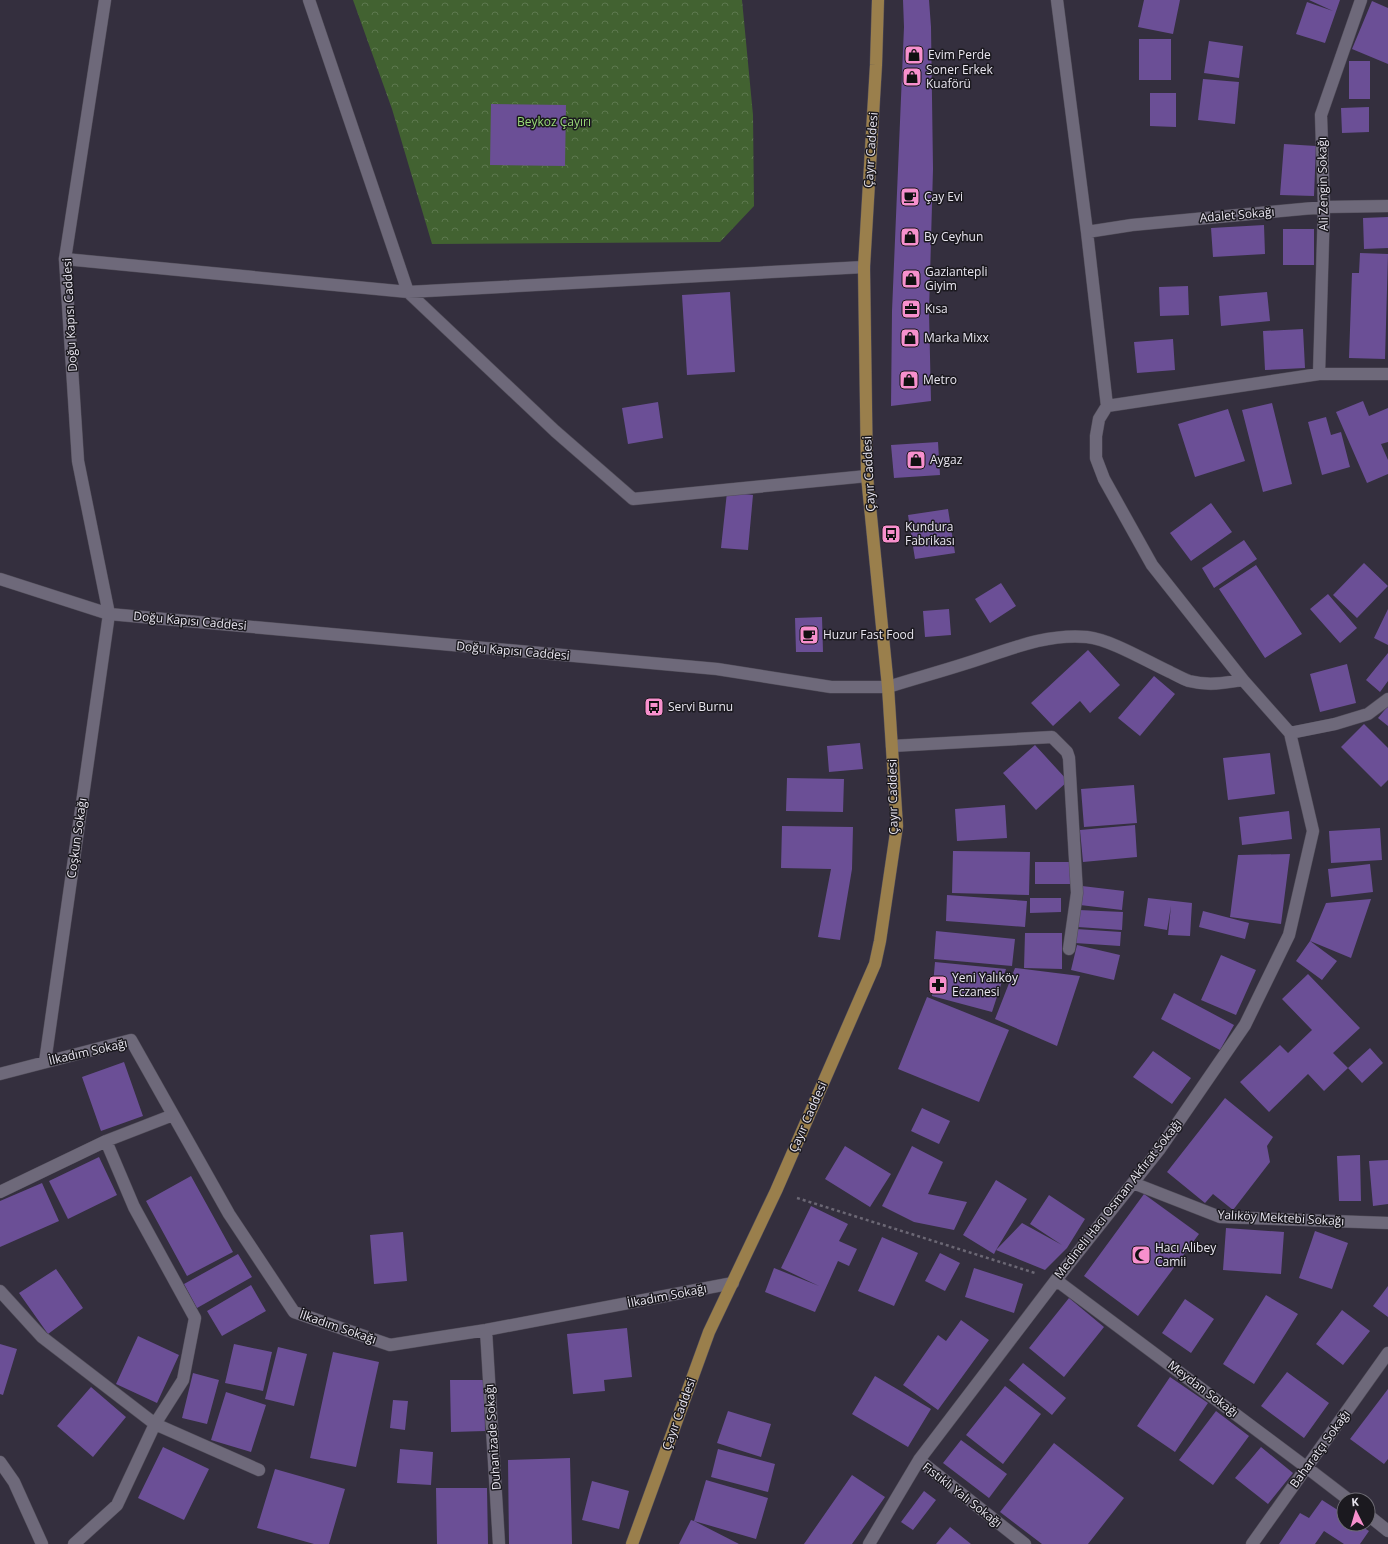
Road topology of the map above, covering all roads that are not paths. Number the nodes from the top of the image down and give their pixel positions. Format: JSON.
{"nodes":[{"id":1,"x":105,"y":0,"type":"edge"},
{"id":2,"x":309,"y":0,"type":"edge"},
{"id":3,"x":878,"y":0,"type":"edge"},
{"id":4,"x":1057,"y":0,"type":"edge"},
{"id":5,"x":1361,"y":0,"type":"edge"},
{"id":6,"x":1388,"y":206,"type":"edge"},
{"id":7,"x":1324,"y":207,"type":"junction"},
{"id":8,"x":1087,"y":232,"type":"junction"},
{"id":9,"x":65,"y":259,"type":"junction"},
{"id":10,"x":864,"y":267,"type":"junction"},
{"id":11,"x":408,"y":292,"type":"junction"},
{"id":12,"x":1319,"y":374,"type":"junction"},
{"id":13,"x":1388,"y":374,"type":"edge"},
{"id":14,"x":1107,"y":406,"type":"junction"},
{"id":15,"x":868,"y":476,"type":"junction"},
{"id":16,"x":0,"y":579,"type":"edge"},
{"id":17,"x":109,"y":614,"type":"junction"},
{"id":18,"x":1243,"y":680,"type":"junction"},
{"id":19,"x":888,"y":687,"type":"junction"},
{"id":20,"x":1388,"y":698,"type":"edge"},
{"id":21,"x":1290,"y":733,"type":"junction"},
{"id":22,"x":892,"y":746,"type":"junction"},
{"id":23,"x":1069,"y":949,"type":"dead end"},
{"id":24,"x":45,"y":1062,"type":"junction"},
{"id":25,"x":0,"y":1074,"type":"edge"},
{"id":26,"x":173,"y":1115,"type":"junction"},
{"id":27,"x":106,"y":1141,"type":"junction"},
{"id":28,"x":1132,"y":1183,"type":"junction"},
{"id":29,"x":0,"y":1192,"type":"edge"},
{"id":30,"x":1388,"y":1224,"type":"edge"},
{"id":31,"x":1056,"y":1280,"type":"junction"},
{"id":32,"x":733,"y":1283,"type":"junction"},
{"id":33,"x":0,"y":1291,"type":"edge"},
{"id":34,"x":486,"y":1330,"type":"junction"},
{"id":35,"x":1388,"y":1353,"type":"edge"},
{"id":36,"x":155,"y":1424,"type":"junction"},
{"id":37,"x":919,"y":1460,"type":"junction"},
{"id":38,"x":0,"y":1462,"type":"edge"},
{"id":39,"x":1306,"y":1467,"type":"junction"},
{"id":40,"x":259,"y":1470,"type":"dead end"},
{"id":41,"x":1339,"y":1492,"type":"edge"},
{"id":42,"x":1376,"y":1521,"type":"edge"},
{"id":43,"x":1388,"y":1531,"type":"edge"},
{"id":44,"x":42,"y":1544,"type":"edge"},
{"id":45,"x":74,"y":1544,"type":"edge"},
{"id":46,"x":499,"y":1544,"type":"edge"},
{"id":47,"x":632,"y":1544,"type":"edge"},
{"id":48,"x":869,"y":1544,"type":"edge"},
{"id":49,"x":1024,"y":1544,"type":"edge"},
{"id":50,"x":1252,"y":1544,"type":"edge"}],
"edges":[{"from":1,"to":9,"type":"street","name":"Doğu Kapısı Caddesi"},
{"from":2,"to":11,"type":"street"},
{"from":3,"to":10,"type":"main road","name":"Çayır Caddesi"},
{"from":4,"to":8,"type":"street"},
{"from":5,"to":7,"type":"street","name":"Ali Zengin Sokağı"},
{"from":6,"to":7,"type":"street","name":"Adalet Sokağı"},
{"from":7,"to":8,"type":"street","name":"Adalet Sokağı"},
{"from":7,"to":12,"type":"street","name":"Ali Zengin Sokağı"},
{"from":8,"to":14,"type":"street"},
{"from":9,"to":11,"type":"street"},
{"from":9,"to":17,"type":"street","name":"Doğu Kapısı Caddesi"},
{"from":10,"to":11,"type":"street"},
{"from":10,"to":15,"type":"main road","name":"Çayır Caddesi"},
{"from":11,"to":15,"type":"street"},
{"from":12,"to":13,"type":"street"},
{"from":12,"to":14,"type":"street"},
{"from":14,"to":18,"type":"street","name":"Medineli Hacı Osman Akfırat Sokağı"},
{"from":15,"to":19,"type":"main road","name":"Çayır Caddesi"},
{"from":16,"to":17,"type":"street"},
{"from":17,"to":19,"type":"street","name":"Doğu Kapısı Caddesi"},
{"from":17,"to":24,"type":"street","name":"Coşkun Sokağı"},
{"from":18,"to":19,"type":"street"},
{"from":18,"to":21,"type":"street","name":"Medineli Hacı Osman Akfırat Sokağı"},
{"from":19,"to":22,"type":"main road","name":"Çayır Caddesi"},
{"from":20,"to":21,"type":"street"},
{"from":21,"to":28,"type":"street","name":"Medineli Hacı Osman Akfırat Sokağı"},
{"from":22,"to":23,"type":"street"},
{"from":22,"to":32,"type":"main road","name":"Çayır Caddesi"},
{"from":24,"to":25,"type":"street","name":"İlkadım Sokağı"},
{"from":24,"to":26,"type":"street","name":"İlkadım Sokağı"},
{"from":26,"to":27,"type":"street"},
{"from":26,"to":34,"type":"street","name":"İlkadım Sokağı"},
{"from":27,"to":29,"type":"street"},
{"from":27,"to":36,"type":"street"},
{"from":28,"to":30,"type":"street","name":"Yalıköy Mektebi Sokağı"},
{"from":28,"to":31,"type":"street","name":"Medineli Hacı Osman Akfırat Sokağı"},
{"from":31,"to":37,"type":"street","name":"Medineli Hacı Osman Akfırat Sokağı"},
{"from":31,"to":39,"type":"street","name":"Meydan Sokağı"},
{"from":32,"to":34,"type":"street","name":"İlkadım Sokağı"},
{"from":32,"to":47,"type":"main road","name":"Çayır Caddesi"},
{"from":33,"to":36,"type":"street"},
{"from":34,"to":46,"type":"street","name":"Duhanizade Sokağı"},
{"from":35,"to":39,"type":"street","name":"Baharatçı Sokağı"},
{"from":36,"to":40,"type":"street"},
{"from":36,"to":45,"type":"street"},
{"from":37,"to":48,"type":"street","name":"Medineli Hacı Osman Akfırat Sokağı"},
{"from":37,"to":49,"type":"street","name":"Fıstıklı Yalı Sokağı"},
{"from":38,"to":44,"type":"street"},
{"from":39,"to":41,"type":"street","name":"Meydan Sokağı"},
{"from":39,"to":50,"type":"street","name":"Baharatçı Sokağı"},
{"from":42,"to":43,"type":"street"}]}
